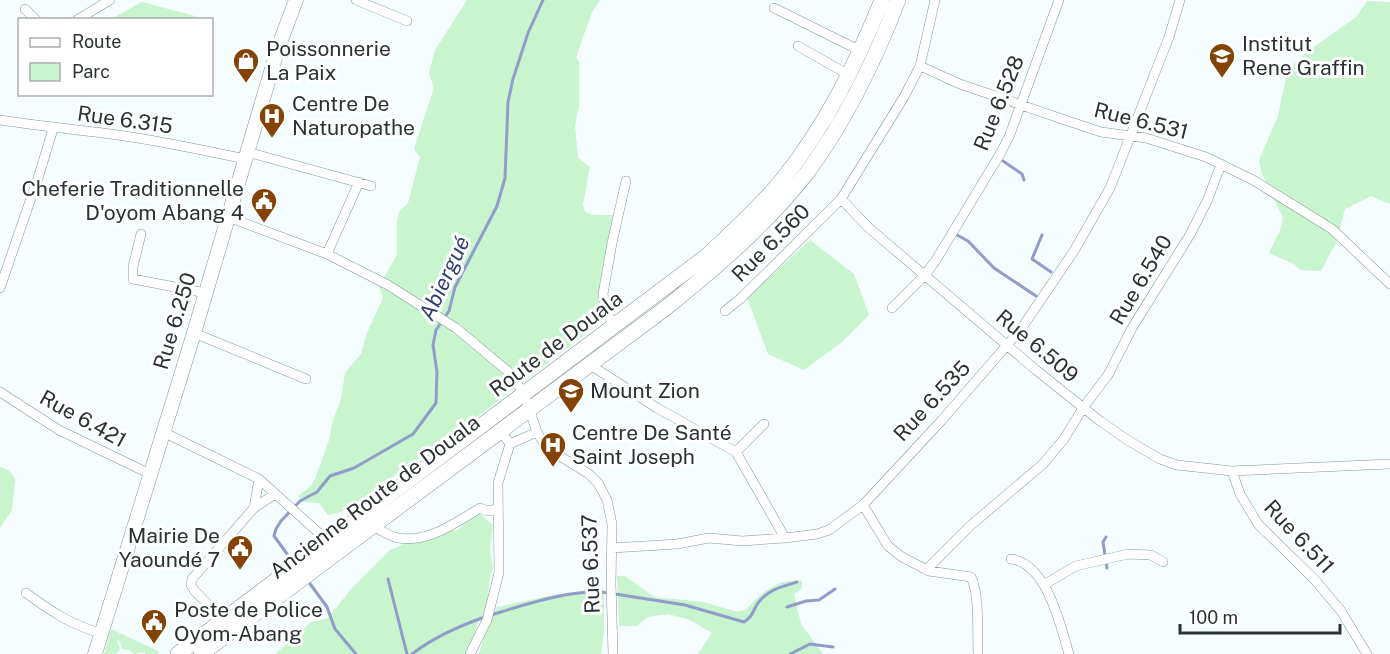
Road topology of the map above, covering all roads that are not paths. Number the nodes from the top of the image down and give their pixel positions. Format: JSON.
{"nodes":[{"id":1,"x":110,"y":0,"type":"edge"},
{"id":2,"x":297,"y":0,"type":"edge"},
{"id":3,"x":357,"y":0,"type":"edge"},
{"id":4,"x":882,"y":0,"type":"edge"},
{"id":5,"x":898,"y":0,"type":"edge"},
{"id":6,"x":935,"y":0,"type":"edge"},
{"id":7,"x":1059,"y":0,"type":"edge"},
{"id":8,"x":1180,"y":0,"type":"edge"},
{"id":9,"x":774,"y":8,"type":"dead end"},
{"id":10,"x":25,"y":9,"type":"dead end"},
{"id":11,"x":34,"y":18,"type":"edge"},
{"id":12,"x":80,"y":18,"type":"edge"},
{"id":13,"x":406,"y":21,"type":"dead end"},
{"id":14,"x":798,"y":46,"type":"dead end"},
{"id":15,"x":861,"y":51,"type":"junction"},
{"id":16,"x":920,"y":66,"type":"junction"},
{"id":17,"x":849,"y":75,"type":"junction"},
{"id":18,"x":1020,"y":104,"type":"junction"},
{"id":19,"x":0,"y":120,"type":"edge"},
{"id":20,"x":53,"y":129,"type":"junction"},
{"id":21,"x":1130,"y":136,"type":"junction"},
{"id":22,"x":246,"y":155,"type":"junction"},
{"id":23,"x":1221,"y":164,"type":"junction"},
{"id":24,"x":626,"y":181,"type":"dead end"},
{"id":25,"x":359,"y":182,"type":"junction"},
{"id":26,"x":371,"y":186,"type":"dead end"},
{"id":27,"x":841,"y":199,"type":"junction"},
{"id":28,"x":228,"y":217,"type":"junction"},
{"id":29,"x":141,"y":234,"type":"dead end"},
{"id":30,"x":327,"y":254,"type":"junction"},
{"id":31,"x":924,"y":275,"type":"junction"},
{"id":32,"x":1390,"y":284,"type":"edge"},
{"id":33,"x":0,"y":288,"type":"edge"},
{"id":34,"x":206,"y":293,"type":"junction"},
{"id":35,"x":892,"y":308,"type":"dead end"},
{"id":36,"x":725,"y":311,"type":"dead end"},
{"id":37,"x":614,"y":327,"type":"junction"},
{"id":38,"x":194,"y":333,"type":"junction"},
{"id":39,"x":1008,"y":345,"type":"junction"},
{"id":40,"x":589,"y":364,"type":"junction"},
{"id":41,"x":306,"y":379,"type":"dead end"},
{"id":42,"x":0,"y":392,"type":"edge"},
{"id":43,"x":527,"y":402,"type":"junction"},
{"id":44,"x":1083,"y":408,"type":"junction"},
{"id":45,"x":764,"y":424,"type":"dead end"},
{"id":46,"x":500,"y":430,"type":"junction"},
{"id":47,"x":163,"y":432,"type":"junction"},
{"id":48,"x":537,"y":432,"type":"junction"},
{"id":49,"x":510,"y":444,"type":"junction"},
{"id":50,"x":736,"y":452,"type":"junction"},
{"id":51,"x":1390,"y":464,"type":"edge"},
{"id":52,"x":1232,"y":471,"type":"junction"},
{"id":53,"x":150,"y":474,"type":"junction"},
{"id":54,"x":258,"y":479,"type":"junction"},
{"id":55,"x":278,"y":496,"type":"junction"},
{"id":56,"x":863,"y":505,"type":"junction"},
{"id":57,"x":254,"y":508,"type":"junction"},
{"id":58,"x":497,"y":509,"type":"junction"},
{"id":59,"x":373,"y":526,"type":"junction"},
{"id":60,"x":786,"y":538,"type":"junction"},
{"id":61,"x":327,"y":540,"type":"junction"},
{"id":62,"x":612,"y":548,"type":"junction"},
{"id":63,"x":339,"y":551,"type":"junction"},
{"id":64,"x":1011,"y":559,"type":"dead end"},
{"id":65,"x":1163,"y":562,"type":"dead end"},
{"id":66,"x":926,"y":570,"type":"junction"},
{"id":67,"x":1045,"y":584,"type":"junction"},
{"id":68,"x":26,"y":593,"type":"dead end"},
{"id":69,"x":222,"y":620,"type":"junction"},
{"id":70,"x":101,"y":633,"type":"junction"},
{"id":71,"x":95,"y":654,"type":"edge"},
{"id":72,"x":178,"y":654,"type":"edge"},
{"id":73,"x":201,"y":654,"type":"edge"},
{"id":74,"x":470,"y":654,"type":"edge"},
{"id":75,"x":613,"y":654,"type":"edge"},
{"id":76,"x":978,"y":654,"type":"edge"},
{"id":77,"x":1069,"y":654,"type":"edge"},
{"id":78,"x":1367,"y":654,"type":"edge"}],
"edges":[{"from":1,"to":12,"type":"street"},
{"from":2,"to":22,"type":"main road","name":"Rue 6.250"},
{"from":3,"to":13,"type":"street"},
{"from":4,"to":15,"type":"main road","name":"Route de Douala"},
{"from":5,"to":40,"type":"main road","name":"Ancienne Route de Douala"},
{"from":6,"to":16,"type":"street"},
{"from":7,"to":18,"type":"street","name":"Rue 6.528"},
{"from":8,"to":21,"type":"street","name":"Rue 6.535"},
{"from":9,"to":15,"type":"street"},
{"from":10,"to":11,"type":"street"},
{"from":14,"to":17,"type":"street"},
{"from":15,"to":17,"type":"main road","name":"Route de Douala"},
{"from":16,"to":18,"type":"street","name":"Rue 6.531"},
{"from":16,"to":27,"type":"street"},
{"from":17,"to":37,"type":"main road","name":"Route de Douala"},
{"from":18,"to":21,"type":"street","name":"Rue 6.531"},
{"from":18,"to":31,"type":"street","name":"Rue 6.528"},
{"from":19,"to":20,"type":"street","name":"Rue 6.315"},
{"from":20,"to":22,"type":"street","name":"Rue 6.315"},
{"from":20,"to":33,"type":"street"},
{"from":21,"to":23,"type":"street","name":"Rue 6.531"},
{"from":21,"to":39,"type":"street","name":"Rue 6.535"},
{"from":22,"to":25,"type":"street","name":"Rue 6.315"},
{"from":22,"to":28,"type":"main road","name":"Rue 6.250"},
{"from":23,"to":32,"type":"street","name":"Rue 6.531"},
{"from":23,"to":44,"type":"street","name":"Rue 6.540"},
{"from":24,"to":37,"type":"street"},
{"from":25,"to":26,"type":"street","name":"Rue 6.315"},
{"from":25,"to":30,"type":"street"},
{"from":27,"to":31,"type":"street","name":"Rue 6.509"},
{"from":27,"to":36,"type":"street","name":"Rue 6.560"},
{"from":28,"to":30,"type":"street","name":"Rue 6.537"},
{"from":28,"to":34,"type":"main road","name":"Rue 6.250"},
{"from":29,"to":34,"type":"street"},
{"from":30,"to":43,"type":"street","name":"Rue 6.537"},
{"from":31,"to":35,"type":"street","name":"Rue 6.528"},
{"from":31,"to":39,"type":"street","name":"Rue 6.509"},
{"from":34,"to":38,"type":"main road","name":"Rue 6.250"},
{"from":37,"to":43,"type":"main road","name":"Route de Douala"},
{"from":38,"to":41,"type":"street"},
{"from":38,"to":47,"type":"main road","name":"Rue 6.250"},
{"from":39,"to":44,"type":"street","name":"Rue 6.509"},
{"from":39,"to":56,"type":"street","name":"Rue 6.535"},
{"from":40,"to":43,"type":"main road","name":"Ancienne Route de Douala"},
{"from":40,"to":50,"type":"street"},
{"from":42,"to":53,"type":"street","name":"Rue 6.421"},
{"from":43,"to":46,"type":"main road","name":"Ancienne Route de Douala"},
{"from":43,"to":48,"type":"street","name":"Rue 6.537"},
{"from":43,"to":61,"type":"main road","name":"Route de Douala"},
{"from":44,"to":52,"type":"street","name":"Rue 6.509"},
{"from":44,"to":66,"type":"street","name":"Rue 6.540"},
{"from":45,"to":50,"type":"street"},
{"from":46,"to":49,"type":"street"},
{"from":46,"to":59,"type":"main road","name":"Ancienne Route de Douala"},
{"from":47,"to":53,"type":"main road","name":"Rue 6.250"},
{"from":47,"to":54,"type":"street"},
{"from":48,"to":49,"type":"street"},
{"from":48,"to":62,"type":"street","name":"Rue 6.537"},
{"from":49,"to":58,"type":"street"},
{"from":50,"to":60,"type":"street"},
{"from":51,"to":52,"type":"street","name":"Rue 6.509"},
{"from":52,"to":78,"type":"street","name":"Rue 6.511"},
{"from":53,"to":70,"type":"main road","name":"Rue 6.250"},
{"from":54,"to":55,"type":"street"},
{"from":54,"to":57,"type":"street"},
{"from":55,"to":57,"type":"street"},
{"from":55,"to":61,"type":"street"},
{"from":56,"to":60,"type":"street","name":"Rue 6.535"},
{"from":56,"to":66,"type":"street"},
{"from":57,"to":69,"type":"street"},
{"from":58,"to":59,"type":"street"},
{"from":58,"to":74,"type":"street"},
{"from":59,"to":63,"type":"main road","name":"Ancienne Route de Douala"},
{"from":60,"to":62,"type":"street","name":"Rue 6.535"},
{"from":61,"to":63,"type":"street"},
{"from":61,"to":69,"type":"main road","name":"Route de Douala"},
{"from":62,"to":75,"type":"street","name":"Rue 6.537"},
{"from":63,"to":73,"type":"main road","name":"Ancienne Route de Douala"},
{"from":64,"to":67,"type":"street"},
{"from":65,"to":67,"type":"street"},
{"from":66,"to":76,"type":"street"},
{"from":67,"to":77,"type":"street"},
{"from":68,"to":70,"type":"street"},
{"from":69,"to":72,"type":"main road","name":"Route de Douala"},
{"from":70,"to":71,"type":"main road","name":"Rue 6.250"}]}
